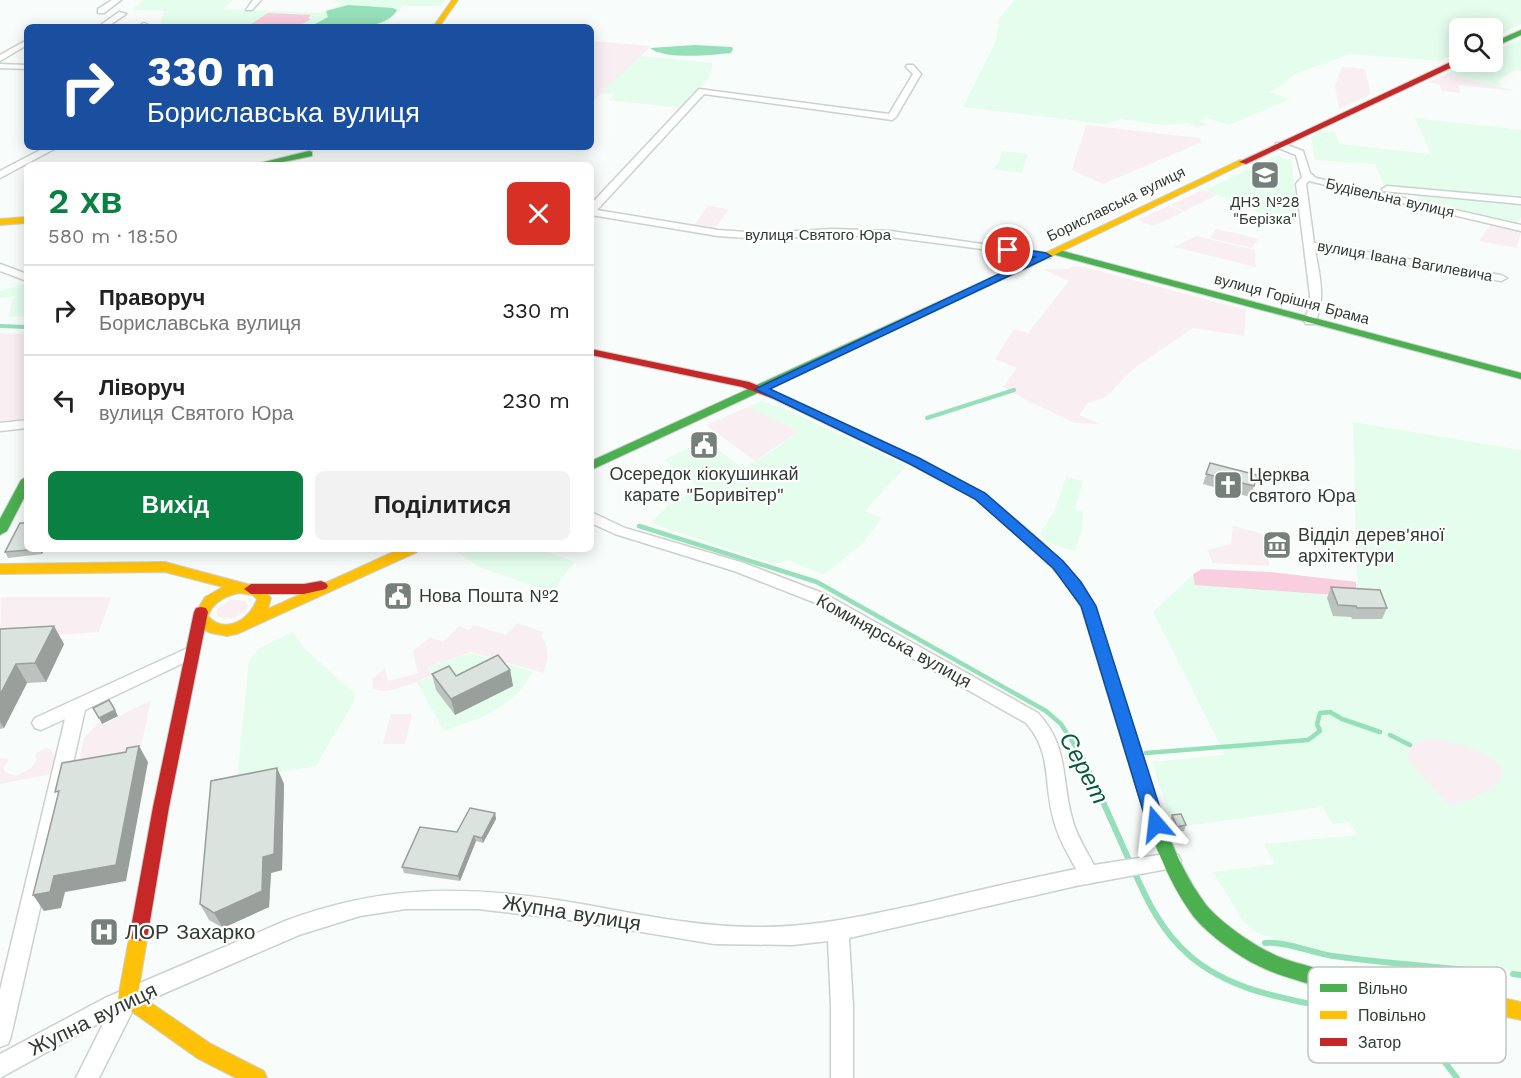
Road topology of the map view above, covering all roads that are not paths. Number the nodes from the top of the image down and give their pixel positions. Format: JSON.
{"nodes":[{"id":1,"x":117,"y":0,"type":"edge"},
{"id":2,"x":257,"y":0,"type":"edge"},
{"id":3,"x":455,"y":0,"type":"edge"},
{"id":4,"x":249,"y":8,"type":"dead end"},
{"id":5,"x":101,"y":11,"type":"dead end"},
{"id":6,"x":122,"y":14,"type":"dead end"},
{"id":7,"x":107,"y":24,"type":"edge"},
{"id":8,"x":438,"y":24,"type":"edge"},
{"id":9,"x":1521,"y":32,"type":"edge"},
{"id":10,"x":1503,"y":40,"type":"edge"},
{"id":11,"x":24,"y":44,"type":"edge"},
{"id":12,"x":0,"y":59,"type":"edge"},
{"id":13,"x":0,"y":66,"type":"edge"},
{"id":14,"x":1449,"y":66,"type":"edge"},
{"id":15,"x":24,"y":67,"type":"edge"},
{"id":16,"x":910,"y":67,"type":"dead end"},
{"id":17,"x":1279,"y":145,"type":"junction"},
{"id":18,"x":47,"y":150,"type":"edge"},
{"id":19,"x":307,"y":155,"type":"edge"},
{"id":20,"x":24,"y":162,"type":"edge"},
{"id":21,"x":25,"y":162,"type":"edge"},
{"id":22,"x":270,"y":162,"type":"edge"},
{"id":23,"x":0,"y":175,"type":"edge"},
{"id":24,"x":1307,"y":177,"type":"junction"},
{"id":25,"x":1354,"y":189,"type":"junction"},
{"id":26,"x":1521,"y":201,"type":"edge"},
{"id":27,"x":594,"y":208,"type":"edge"},
{"id":28,"x":594,"y":212,"type":"edge"},
{"id":29,"x":24,"y":220,"type":"edge"},
{"id":30,"x":0,"y":222,"type":"edge"},
{"id":31,"x":1521,"y":228,"type":"edge"},
{"id":32,"x":1309,"y":245,"type":"junction"},
{"id":33,"x":1051,"y":254,"type":"junction"},
{"id":34,"x":0,"y":267,"type":"edge"},
{"id":35,"x":24,"y":277,"type":"edge"},
{"id":36,"x":1501,"y":278,"type":"dead end"},
{"id":37,"x":1310,"y":321,"type":"junction"},
{"id":38,"x":594,"y":353,"type":"edge"},
{"id":39,"x":1521,"y":376,"type":"edge"},
{"id":40,"x":760,"y":389,"type":"junction"},
{"id":41,"x":24,"y":424,"type":"edge"},
{"id":42,"x":0,"y":427,"type":"edge"},
{"id":43,"x":594,"y":465,"type":"edge"},
{"id":44,"x":24,"y":486,"type":"edge"},
{"id":45,"x":594,"y":518,"type":"edge"},
{"id":46,"x":0,"y":531,"type":"edge"},
{"id":47,"x":390,"y":553,"type":"edge"},
{"id":48,"x":0,"y":569,"type":"edge"},
{"id":49,"x":188,"y":573,"type":"junction"},
{"id":50,"x":342,"y":582,"type":"junction"},
{"id":51,"x":248,"y":588,"type":"junction"},
{"id":52,"x":202,"y":610,"type":"junction"},
{"id":53,"x":247,"y":625,"type":"junction"},
{"id":54,"x":190,"y":653,"type":"junction"},
{"id":55,"x":77,"y":707,"type":"junction"},
{"id":56,"x":40,"y":723,"type":"dead end"},
{"id":57,"x":1171,"y":861,"type":"junction"},
{"id":58,"x":1089,"y":875,"type":"junction"},
{"id":59,"x":838,"y":931,"type":"junction"},
{"id":60,"x":1308,"y":974,"type":"edge"},
{"id":61,"x":128,"y":998,"type":"junction"},
{"id":62,"x":1506,"y":1008,"type":"edge"},
{"id":63,"x":1521,"y":1011,"type":"edge"},
{"id":64,"x":0,"y":1036,"type":"edge"},
{"id":65,"x":0,"y":1067,"type":"edge"},
{"id":66,"x":87,"y":1078,"type":"edge"},
{"id":67,"x":257,"y":1078,"type":"edge"},
{"id":68,"x":842,"y":1078,"type":"edge"}],
"edges":[{"from":1,"to":5,"type":"street"},
{"from":2,"to":4,"type":"street"},
{"from":3,"to":8,"type":"street"},
{"from":6,"to":7,"type":"street"},
{"from":9,"to":10,"type":"street"},
{"from":11,"to":12,"type":"street"},
{"from":13,"to":15,"type":"street"},
{"from":14,"to":17,"type":"street","name":"Бориславська вулиця"},
{"from":16,"to":27,"type":"street","name":"вулиця Святого Юра"},
{"from":17,"to":24,"type":"street","name":"Будівельна вулиця"},
{"from":17,"to":33,"type":"street","name":"Бориславська вулиця"},
{"from":18,"to":21,"type":"street"},
{"from":19,"to":22,"type":"street"},
{"from":20,"to":23,"type":"street"},
{"from":24,"to":25,"type":"street","name":"Будівельна вулиця"},
{"from":24,"to":32,"type":"street"},
{"from":25,"to":26,"type":"street"},
{"from":25,"to":31,"type":"street","name":"Будівельна вулиця"},
{"from":28,"to":33,"type":"street","name":"вулиця Святого Юра"},
{"from":29,"to":30,"type":"street"},
{"from":32,"to":36,"type":"street","name":"вулиця Івана Вагилевича"},
{"from":32,"to":37,"type":"street"},
{"from":33,"to":37,"type":"street","name":"вулиця Горішня Брама"},
{"from":33,"to":40,"type":"street","name":"Бориславська вулиця"},
{"from":34,"to":35,"type":"street"},
{"from":37,"to":39,"type":"street","name":"вулиця Горішня Брама"},
{"from":38,"to":40,"type":"street"},
{"from":40,"to":43,"type":"street","name":"Бориславська вулиця"},
{"from":40,"to":57,"type":"street"},
{"from":41,"to":42,"type":"street"},
{"from":44,"to":46,"type":"street"},
{"from":45,"to":58,"type":"street","name":"Коминярська вулиця"},
{"from":47,"to":50,"type":"street"},
{"from":48,"to":49,"type":"street"},
{"from":49,"to":51,"type":"street"},
{"from":49,"to":52,"type":"street"},
{"from":50,"to":51,"type":"street"},
{"from":50,"to":53,"type":"street"},
{"from":51,"to":52,"type":"street"},
{"from":51,"to":53,"type":"street"},
{"from":52,"to":53,"type":"street"},
{"from":52,"to":54,"type":"street"},
{"from":53,"to":54,"type":"street"},
{"from":54,"to":55,"type":"street"},
{"from":54,"to":61,"type":"street"},
{"from":55,"to":56,"type":"street"},
{"from":55,"to":64,"type":"street"},
{"from":57,"to":58,"type":"street","name":"Жупна вулиця"},
{"from":57,"to":60,"type":"street"},
{"from":58,"to":59,"type":"street","name":"Жупна вулиця"},
{"from":59,"to":61,"type":"street","name":"Жупна вулиця"},
{"from":59,"to":68,"type":"street"},
{"from":61,"to":65,"type":"street","name":"Жупна вулиця"},
{"from":61,"to":66,"type":"street"},
{"from":61,"to":67,"type":"street"},
{"from":62,"to":63,"type":"street"}]}
